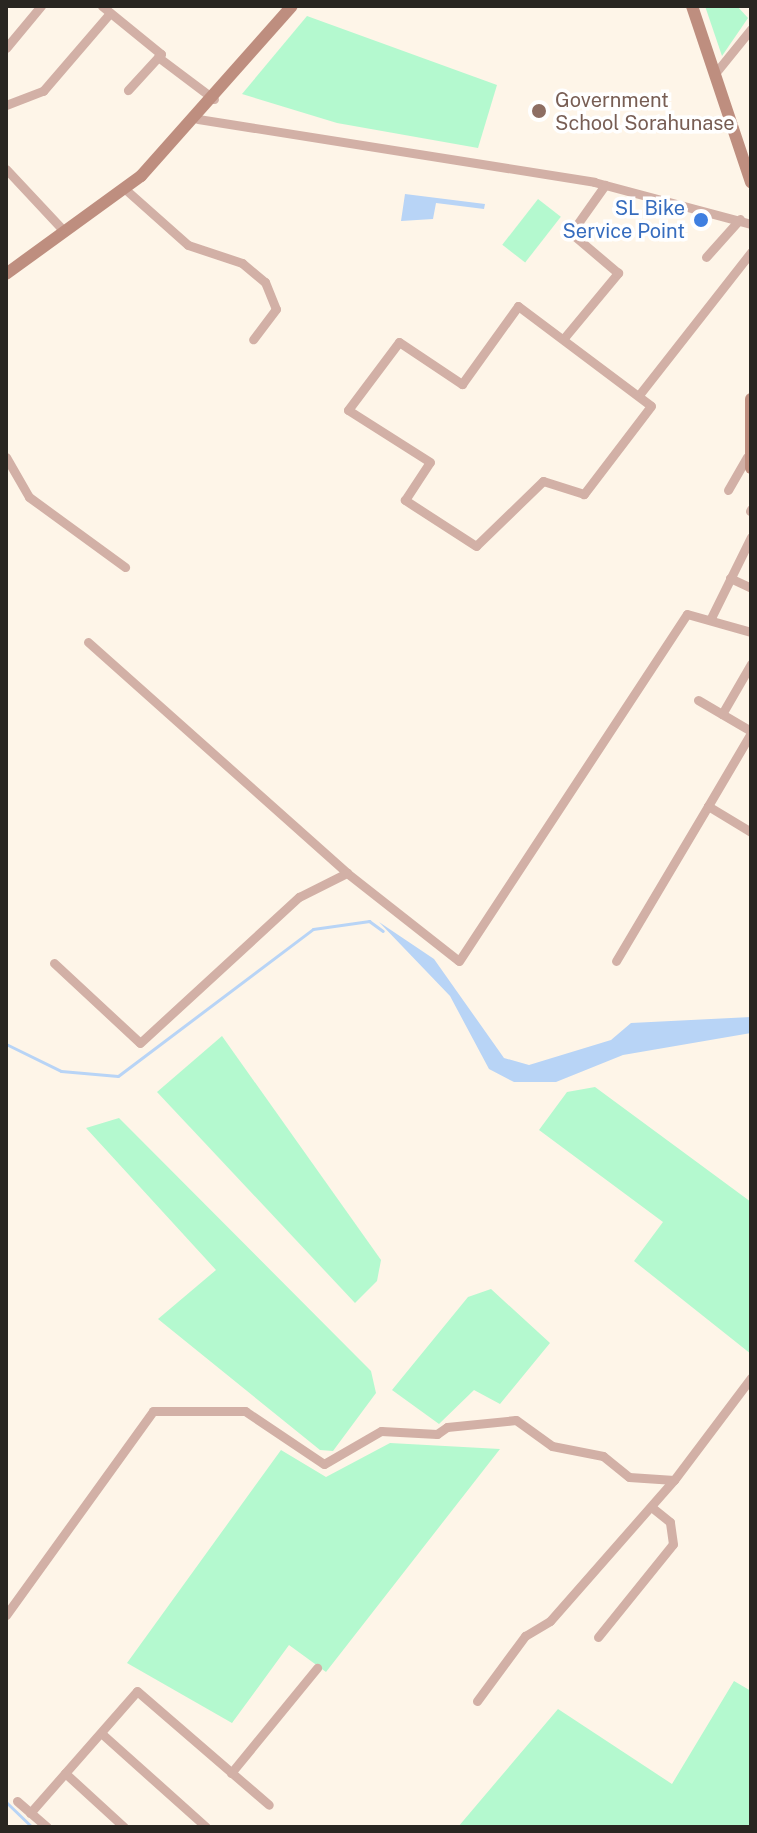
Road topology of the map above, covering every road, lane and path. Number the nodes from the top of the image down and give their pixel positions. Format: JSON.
{"nodes":[{"id":1,"x":41,"y":6,"type":"edge"},
{"id":2,"x":292,"y":6,"type":"edge"},
{"id":3,"x":692,"y":6,"type":"edge"},
{"id":4,"x":106,"y":9,"type":"edge"},
{"id":5,"x":751,"y":29,"type":"edge"},
{"id":6,"x":6,"y":48,"type":"edge"},
{"id":7,"x":158,"y":57,"type":"junction"},
{"id":8,"x":717,"y":71,"type":"junction"},
{"id":9,"x":128,"y":90,"type":"dead end"},
{"id":10,"x":214,"y":99,"type":"junction"},
{"id":11,"x":6,"y":105,"type":"edge"},
{"id":12,"x":198,"y":119,"type":"junction"},
{"id":13,"x":6,"y":169,"type":"edge"},
{"id":14,"x":751,"y":182,"type":"edge"},
{"id":15,"x":605,"y":185,"type":"junction"},
{"id":16,"x":125,"y":189,"type":"junction"},
{"id":17,"x":740,"y":219,"type":"junction"},
{"id":18,"x":751,"y":224,"type":"edge"},
{"id":19,"x":64,"y":231,"type":"junction"},
{"id":20,"x":751,"y":252,"type":"edge"},
{"id":21,"x":706,"y":257,"type":"dead end"},
{"id":22,"x":6,"y":274,"type":"edge"},
{"id":23,"x":564,"y":338,"type":"junction"},
{"id":24,"x":253,"y":339,"type":"dead end"},
{"id":25,"x":639,"y":395,"type":"junction"},
{"id":26,"x":751,"y":399,"type":"edge"},
{"id":27,"x":6,"y":457,"type":"edge"},
{"id":28,"x":749,"y":462,"type":"edge"},
{"id":29,"x":728,"y":490,"type":"dead end"},
{"id":30,"x":751,"y":537,"type":"edge"},
{"id":31,"x":125,"y":567,"type":"dead end"},
{"id":32,"x":730,"y":578,"type":"junction"},
{"id":33,"x":751,"y":588,"type":"edge"},
{"id":34,"x":711,"y":618,"type":"junction"},
{"id":35,"x":751,"y":632,"type":"edge"},
{"id":36,"x":88,"y":642,"type":"dead end"},
{"id":37,"x":751,"y":664,"type":"edge"},
{"id":38,"x":698,"y":700,"type":"dead end"},
{"id":39,"x":722,"y":714,"type":"junction"},
{"id":40,"x":751,"y":732,"type":"edge"},
{"id":41,"x":708,"y":806,"type":"junction"},
{"id":42,"x":751,"y":832,"type":"edge"},
{"id":43,"x":347,"y":873,"type":"junction"},
{"id":44,"x":616,"y":961,"type":"dead end"},
{"id":45,"x":54,"y":963,"type":"dead end"},
{"id":46,"x":751,"y":1378,"type":"edge"},
{"id":47,"x":674,"y":1480,"type":"junction"},
{"id":48,"x":653,"y":1508,"type":"junction"},
{"id":49,"x":6,"y":1615,"type":"edge"},
{"id":50,"x":598,"y":1637,"type":"dead end"},
{"id":51,"x":317,"y":1668,"type":"dead end"},
{"id":52,"x":477,"y":1701,"type":"dead end"},
{"id":53,"x":101,"y":1733,"type":"junction"},
{"id":54,"x":65,"y":1773,"type":"junction"},
{"id":55,"x":231,"y":1773,"type":"junction"},
{"id":56,"x":17,"y":1801,"type":"dead end"},
{"id":57,"x":269,"y":1805,"type":"dead end"},
{"id":58,"x":30,"y":1813,"type":"junction"},
{"id":59,"x":47,"y":1827,"type":"edge"},
{"id":60,"x":124,"y":1827,"type":"edge"},
{"id":61,"x":206,"y":1827,"type":"edge"}],
"edges":[{"from":1,"to":6,"type":"street"},
{"from":2,"to":10,"type":"street"},
{"from":3,"to":8,"type":"street"},
{"from":4,"to":7,"type":"street"},
{"from":4,"to":11,"type":"street"},
{"from":5,"to":8,"type":"street"},
{"from":7,"to":9,"type":"street"},
{"from":7,"to":10,"type":"street"},
{"from":8,"to":14,"type":"street"},
{"from":10,"to":12,"type":"street"},
{"from":12,"to":15,"type":"street"},
{"from":12,"to":16,"type":"street"},
{"from":13,"to":19,"type":"street"},
{"from":15,"to":17,"type":"street"},
{"from":15,"to":23,"type":"street"},
{"from":16,"to":19,"type":"street"},
{"from":16,"to":24,"type":"street"},
{"from":17,"to":18,"type":"street"},
{"from":17,"to":21,"type":"street"},
{"from":19,"to":22,"type":"street"},
{"from":20,"to":25,"type":"street"},
{"from":23,"to":25,"type":"street"},
{"from":23,"to":25,"type":"street"},
{"from":26,"to":28,"type":"street"},
{"from":27,"to":31,"type":"street"},
{"from":28,"to":29,"type":"street"},
{"from":30,"to":32,"type":"street"},
{"from":32,"to":33,"type":"street"},
{"from":32,"to":34,"type":"street"},
{"from":34,"to":35,"type":"street"},
{"from":34,"to":43,"type":"street"},
{"from":36,"to":43,"type":"street"},
{"from":37,"to":39,"type":"street"},
{"from":38,"to":39,"type":"street"},
{"from":39,"to":40,"type":"street"},
{"from":40,"to":41,"type":"street"},
{"from":41,"to":42,"type":"street"},
{"from":41,"to":44,"type":"street"},
{"from":43,"to":45,"type":"street"},
{"from":46,"to":47,"type":"street"},
{"from":47,"to":48,"type":"street"},
{"from":47,"to":49,"type":"street"},
{"from":48,"to":50,"type":"street"},
{"from":48,"to":52,"type":"street"},
{"from":51,"to":55,"type":"street"},
{"from":53,"to":54,"type":"street"},
{"from":53,"to":55,"type":"street"},
{"from":53,"to":61,"type":"street"},
{"from":54,"to":58,"type":"street"},
{"from":54,"to":60,"type":"street"},
{"from":55,"to":57,"type":"street"},
{"from":56,"to":58,"type":"street"},
{"from":58,"to":59,"type":"street"}]}
